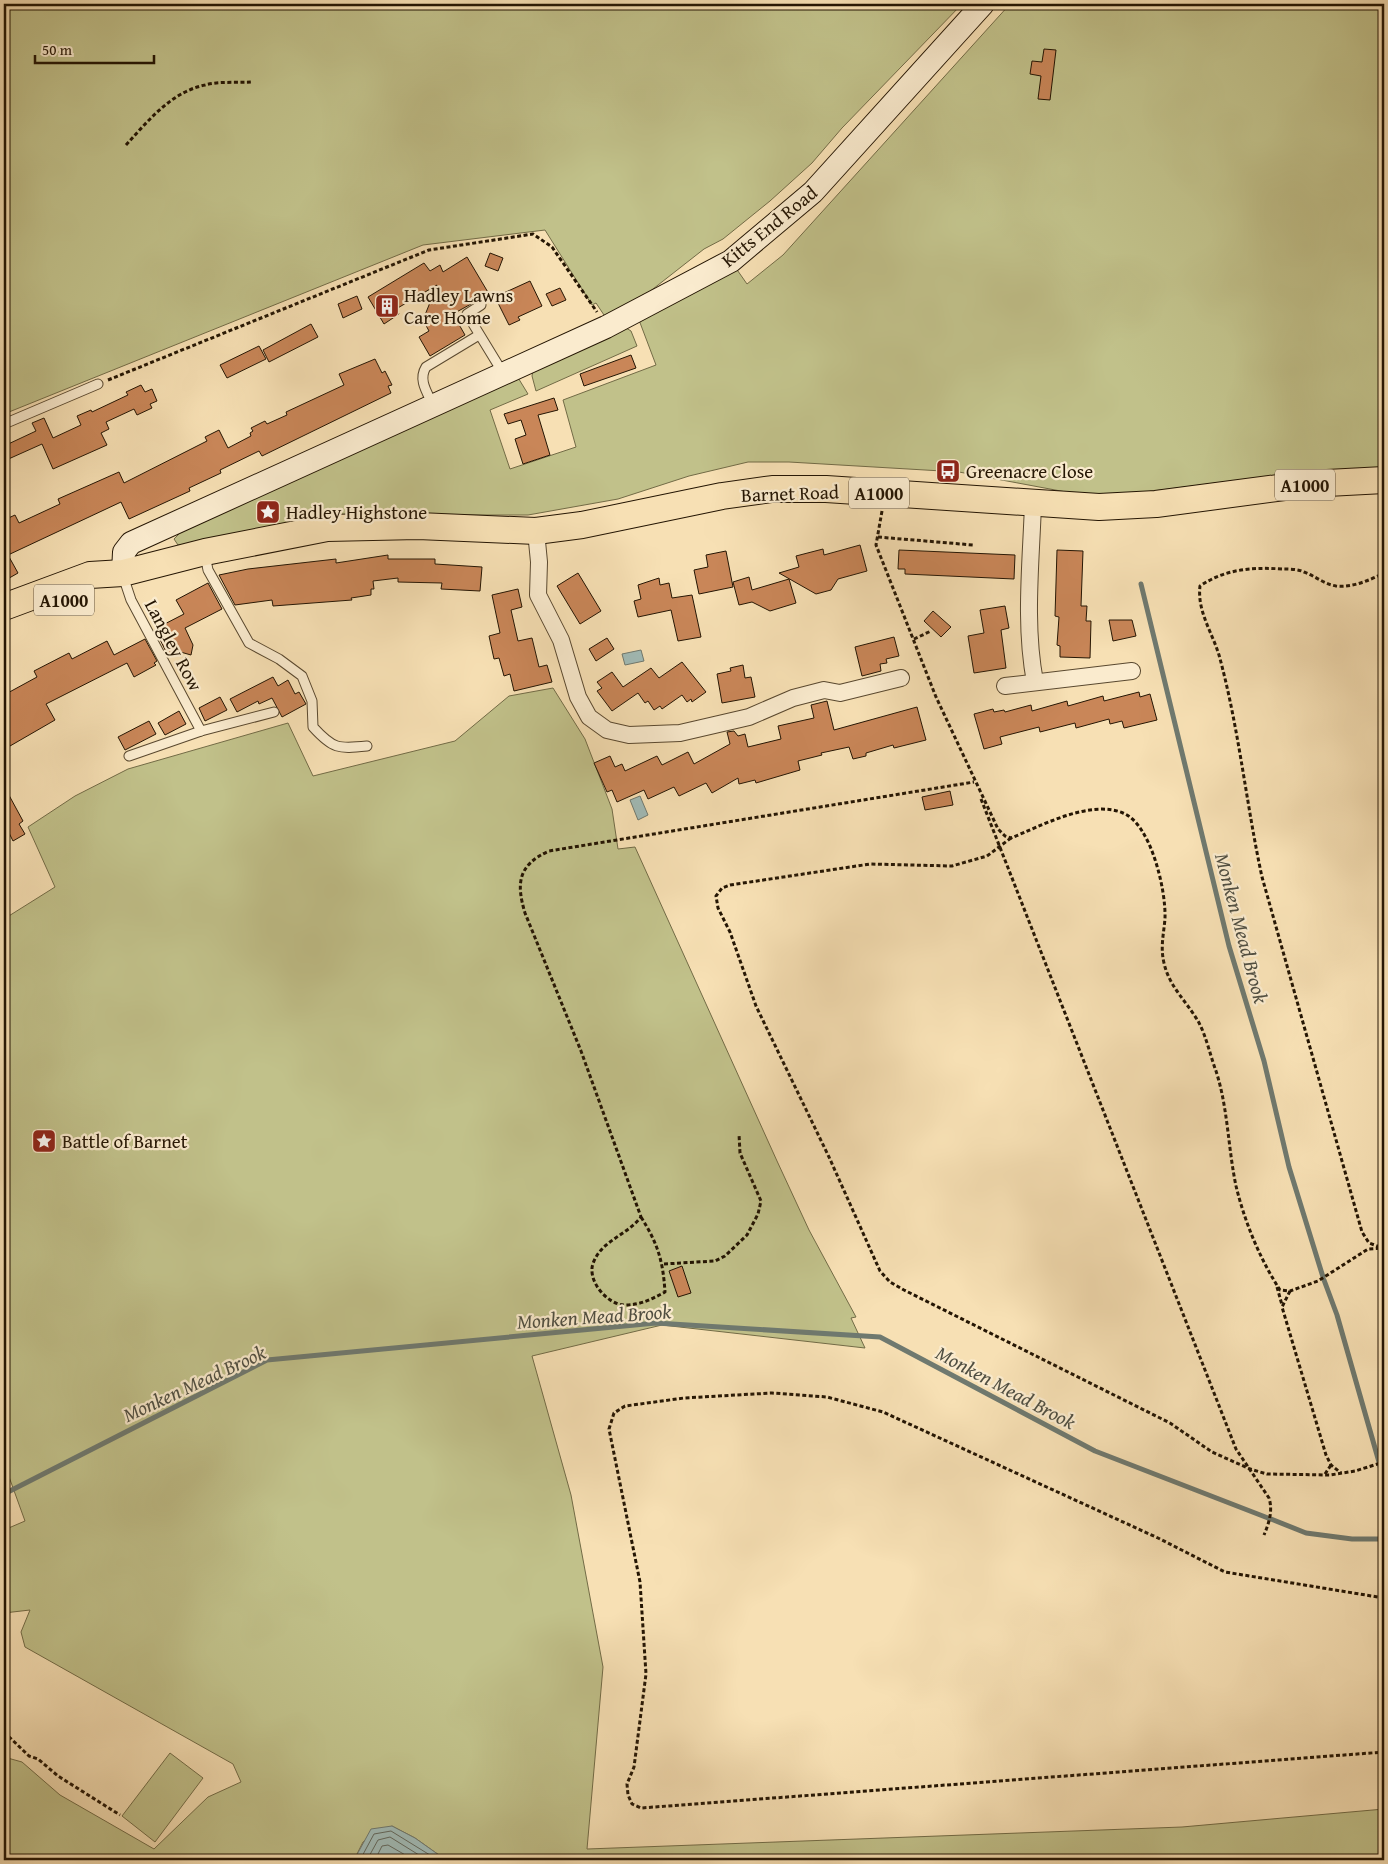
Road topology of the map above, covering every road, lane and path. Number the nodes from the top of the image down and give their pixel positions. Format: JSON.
{"nodes":[{"id":1,"x":982,"y":4,"type":"edge"},
{"id":2,"x":251,"y":82,"type":"dead end"},
{"id":3,"x":126,"y":145,"type":"dead end"},
{"id":4,"x":481,"y":305,"type":"dead end"},
{"id":5,"x":606,"y":327,"type":"junction"},
{"id":6,"x":479,"y":335,"type":"junction"},
{"id":7,"x":503,"y":373,"type":"junction"},
{"id":8,"x":98,"y":384,"type":"joint"},
{"id":9,"x":425,"y":408,"type":"junction"},
{"id":10,"x":4,"y":424,"type":"edge"},
{"id":11,"x":1384,"y":480,"type":"edge"},
{"id":12,"x":884,"y":493,"type":"junction"},
{"id":13,"x":1034,"y":504,"type":"junction"},
{"id":14,"x":166,"y":529,"type":"junction"},
{"id":15,"x":536,"y":531,"type":"junction"},
{"id":16,"x":878,"y":537,"type":"junction"},
{"id":17,"x":973,"y":545,"type":"dead end"},
{"id":18,"x":204,"y":552,"type":"junction"},
{"id":19,"x":173,"y":560,"type":"junction"},
{"id":20,"x":123,"y":573,"type":"junction"},
{"id":21,"x":1384,"y":573,"type":"edge"},
{"id":22,"x":4,"y":607,"type":"edge"},
{"id":23,"x":4,"y":624,"type":"edge"},
{"id":24,"x":931,"y":631,"type":"dead end"},
{"id":25,"x":914,"y":639,"type":"junction"},
{"id":26,"x":1132,"y":671,"type":"dead end"},
{"id":27,"x":901,"y":678,"type":"dead end"},
{"id":28,"x":1035,"y":682,"type":"junction"},
{"id":29,"x":1005,"y":686,"type":"dead end"},
{"id":30,"x":274,"y":712,"type":"dead end"},
{"id":31,"x":201,"y":731,"type":"junction"},
{"id":32,"x":367,"y":746,"type":"dead end"},
{"id":33,"x":128,"y":756,"type":"dead end"},
{"id":34,"x":974,"y":782,"type":"junction"},
{"id":35,"x":1011,"y":838,"type":"junction"},
{"id":36,"x":999,"y":846,"type":"junction"},
{"id":37,"x":739,"y":1134,"type":"dead end"},
{"id":38,"x":642,"y":1218,"type":"junction"},
{"id":39,"x":1384,"y":1248,"type":"edge"},
{"id":40,"x":664,"y":1264,"type":"junction"},
{"id":41,"x":1275,"y":1282,"type":"junction"},
{"id":42,"x":1290,"y":1291,"type":"junction"},
{"id":43,"x":1282,"y":1307,"type":"junction"},
{"id":44,"x":1384,"y":1462,"type":"edge"},
{"id":45,"x":1331,"y":1464,"type":"junction"},
{"id":46,"x":1250,"y":1469,"type":"junction"},
{"id":47,"x":1341,"y":1473,"type":"junction"},
{"id":48,"x":1324,"y":1475,"type":"junction"},
{"id":49,"x":1264,"y":1536,"type":"dead end"},
{"id":50,"x":1384,"y":1598,"type":"edge"},
{"id":51,"x":4,"y":1732,"type":"edge"},
{"id":52,"x":1384,"y":1752,"type":"edge"},
{"id":53,"x":120,"y":1814,"type":"dead end"}],
"edges":[{"from":1,"to":5,"type":"street","name":"Kitts End Road"},
{"from":2,"to":3,"type":"path"},
{"from":4,"to":6,"type":"lane"},
{"from":5,"to":7,"type":"street","name":"Kitts End Road"},
{"from":5,"to":8,"type":"path"},
{"from":6,"to":7,"type":"lane"},
{"from":6,"to":9,"type":"lane"},
{"from":7,"to":9,"type":"street","name":"Kitts End Road"},
{"from":8,"to":10,"type":"lane"},
{"from":9,"to":14,"type":"street"},
{"from":11,"to":13,"type":"main road","name":"Barnet Road","number":"A1000"},
{"from":12,"to":13,"type":"main road","name":"Barnet Road","number":"A1000"},
{"from":12,"to":15,"type":"main road","name":"Barnet Road","number":"A1000"},
{"from":12,"to":16,"type":"path"},
{"from":13,"to":28,"type":"street"},
{"from":14,"to":19,"type":"street"},
{"from":14,"to":20,"type":"street"},
{"from":15,"to":18,"type":"main road","number":"A1000"},
{"from":15,"to":27,"type":"street"},
{"from":16,"to":17,"type":"path"},
{"from":16,"to":25,"type":"path"},
{"from":18,"to":19,"type":"main road","number":"A1000"},
{"from":18,"to":32,"type":"lane"},
{"from":19,"to":20,"type":"main road","number":"A1000"},
{"from":20,"to":22,"type":"main road","number":"A1000"},
{"from":20,"to":23,"type":"main road","number":"A1000"},
{"from":20,"to":31,"type":"lane","name":"Langley Row"},
{"from":21,"to":39,"type":"path"},
{"from":24,"to":25,"type":"path"},
{"from":25,"to":34,"type":"path"},
{"from":26,"to":28,"type":"street"},
{"from":28,"to":29,"type":"street"},
{"from":30,"to":31,"type":"lane"},
{"from":31,"to":33,"type":"lane"},
{"from":34,"to":35,"type":"path"},
{"from":34,"to":36,"type":"path"},
{"from":34,"to":38,"type":"path"},
{"from":35,"to":36,"type":"path"},
{"from":35,"to":41,"type":"path"},
{"from":36,"to":46,"type":"path"},
{"from":36,"to":46,"type":"path"},
{"from":37,"to":40,"type":"path"},
{"from":38,"to":40,"type":"path"},
{"from":38,"to":40,"type":"path"},
{"from":39,"to":42,"type":"path"},
{"from":41,"to":42,"type":"path"},
{"from":41,"to":43,"type":"path"},
{"from":42,"to":43,"type":"path"},
{"from":43,"to":45,"type":"path"},
{"from":44,"to":47,"type":"path"},
{"from":45,"to":47,"type":"path"},
{"from":45,"to":48,"type":"path"},
{"from":46,"to":48,"type":"path"},
{"from":46,"to":49,"type":"path"},
{"from":47,"to":48,"type":"path"},
{"from":50,"to":52,"type":"path"},
{"from":51,"to":53,"type":"path"}]}
